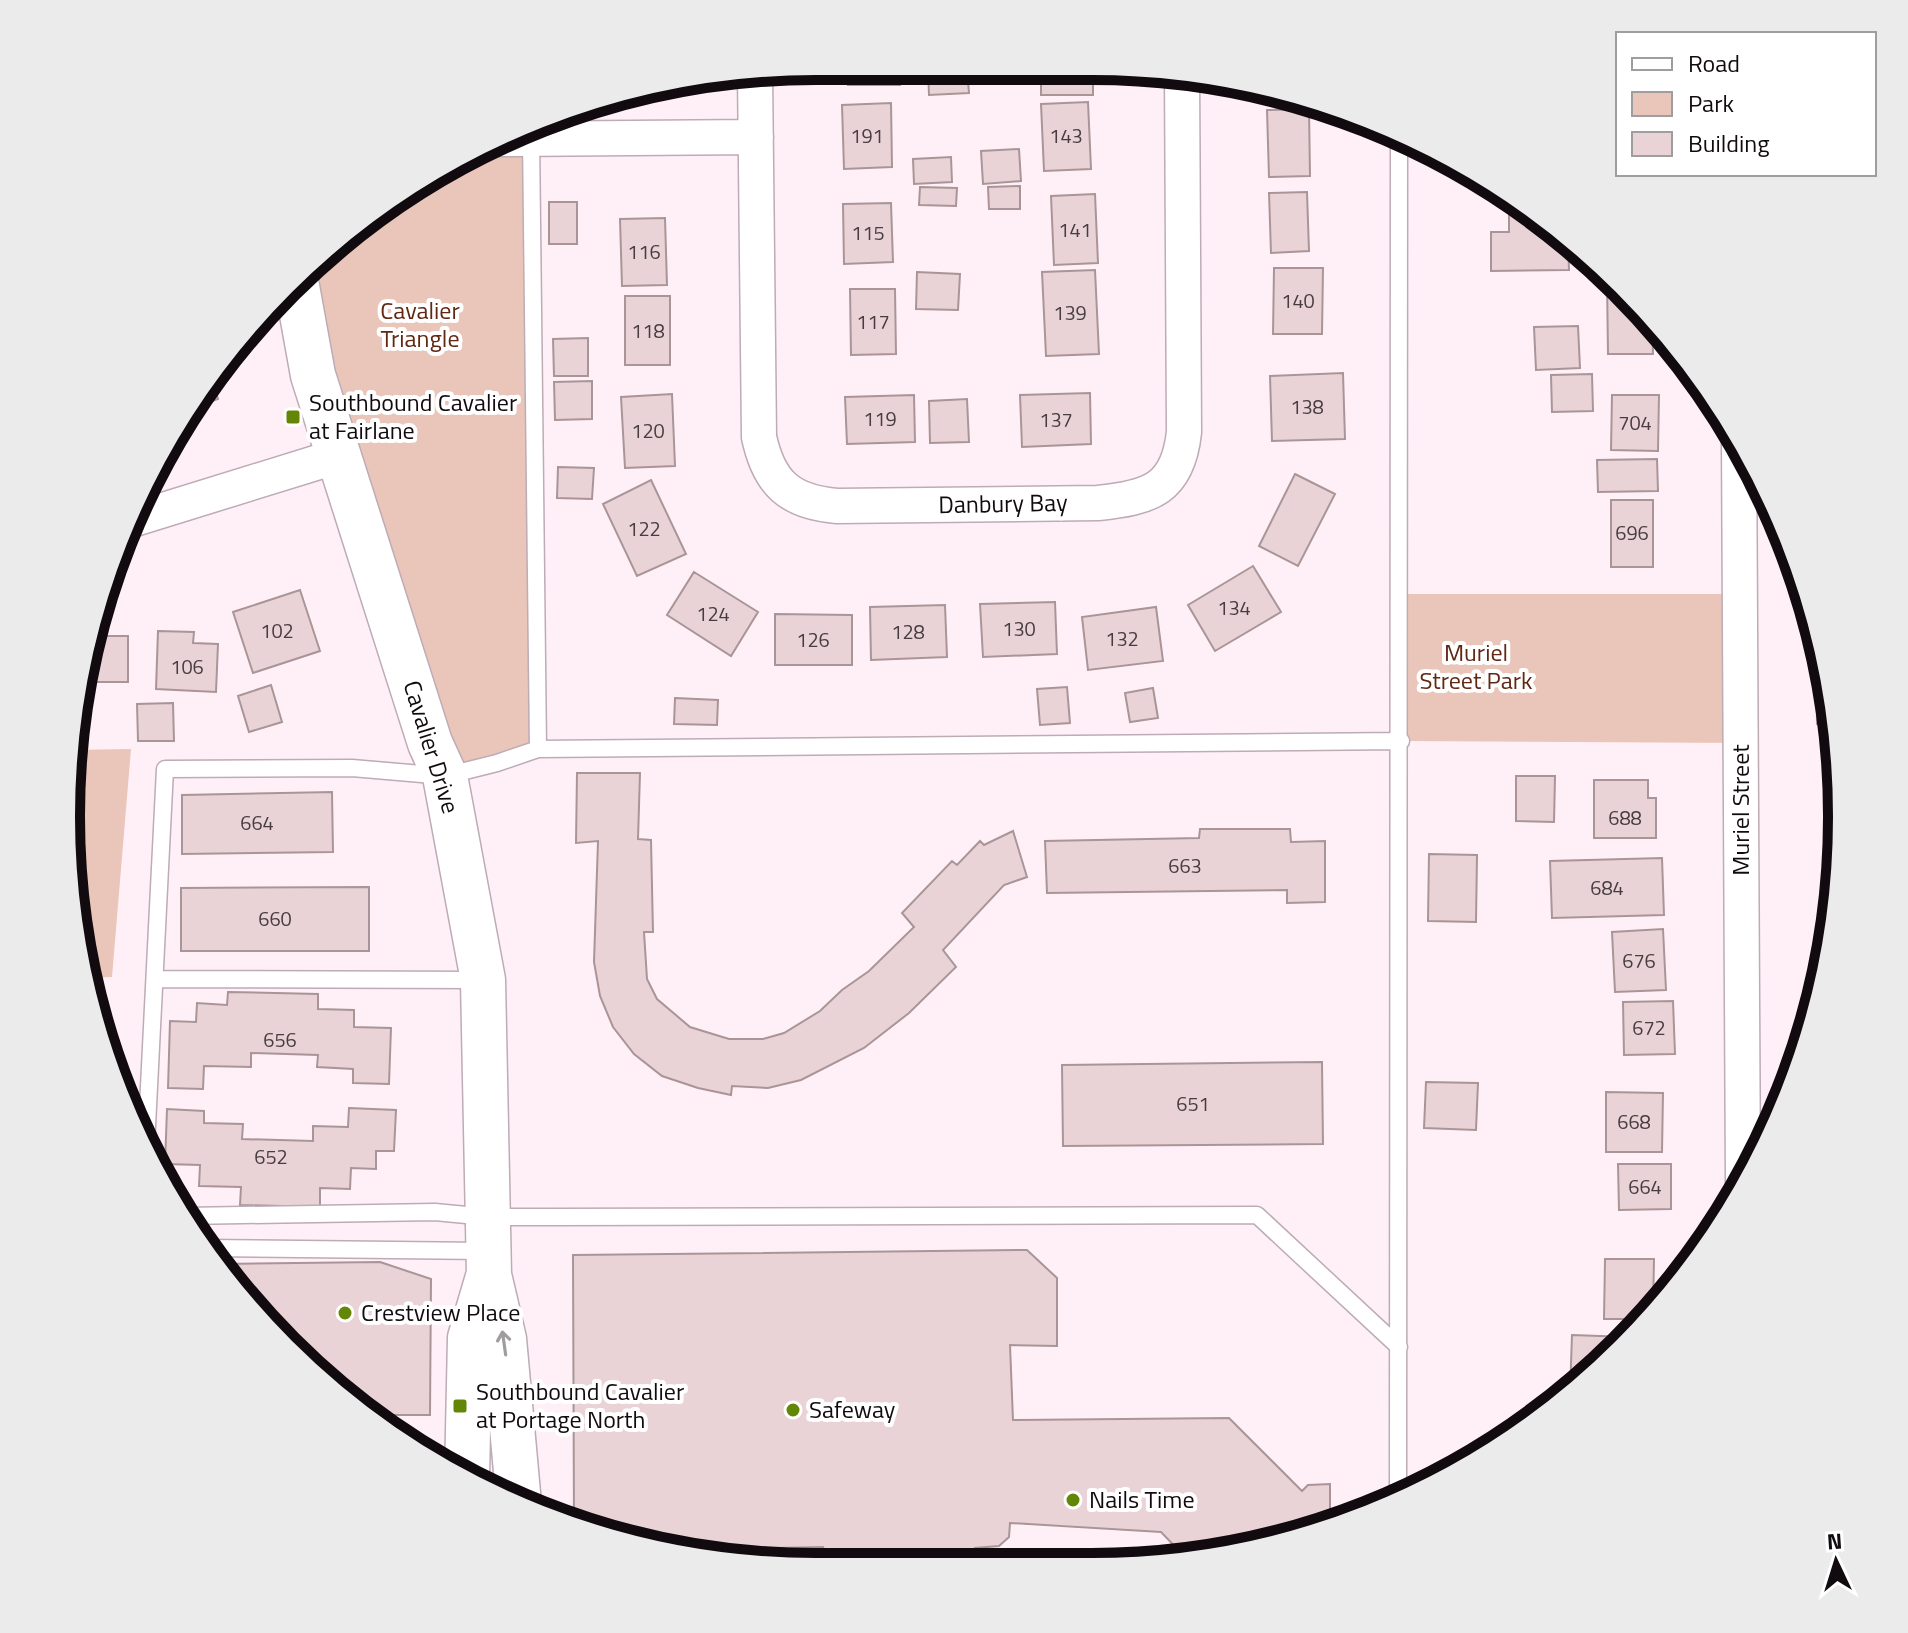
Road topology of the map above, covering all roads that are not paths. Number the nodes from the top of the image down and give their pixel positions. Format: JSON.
{"nodes":[{"id":1,"x":755,"y":83,"type":"edge"},
{"id":2,"x":1182,"y":86,"type":"edge"},
{"id":3,"x":545,"y":132,"type":"edge"},
{"id":4,"x":756,"y":137,"type":"junction"},
{"id":5,"x":531,"y":138,"type":"edge"},
{"id":6,"x":1399,"y":148,"type":"edge"},
{"id":7,"x":298,"y":294,"type":"edge"},
{"id":8,"x":338,"y":456,"type":"junction"},
{"id":9,"x":1739,"y":467,"type":"edge"},
{"id":10,"x":145,"y":516,"type":"edge"},
{"id":11,"x":1401,"y":741,"type":"junction"},
{"id":12,"x":538,"y":749,"type":"junction"},
{"id":13,"x":445,"y":776,"type":"junction"},
{"id":14,"x":155,"y":979,"type":"junction"},
{"id":15,"x":483,"y":980,"type":"junction"},
{"id":16,"x":147,"y":1123,"type":"edge"},
{"id":17,"x":1743,"y":1159,"type":"edge"},
{"id":18,"x":198,"y":1216,"type":"edge"},
{"id":19,"x":220,"y":1248,"type":"edge"},
{"id":20,"x":488,"y":1248,"type":"junction"},
{"id":21,"x":1399,"y":1347,"type":"junction"},
{"id":22,"x":467,"y":1464,"type":"edge"},
{"id":23,"x":1398,"y":1486,"type":"edge"},
{"id":24,"x":518,"y":1489,"type":"edge"}],
"edges":[{"from":1,"to":4,"type":"street","name":"Danbury Bay"},
{"from":2,"to":4,"type":"street","name":"Danbury Bay"},
{"from":3,"to":4,"type":"street"},
{"from":5,"to":12,"type":"lane"},
{"from":6,"to":11,"type":"lane"},
{"from":7,"to":8,"type":"street","name":"Cavalier Drive"},
{"from":8,"to":10,"type":"street"},
{"from":8,"to":13,"type":"street","name":"Cavalier Drive"},
{"from":9,"to":17,"type":"street","name":"Muriel Street"},
{"from":11,"to":12,"type":"lane"},
{"from":11,"to":21,"type":"lane"},
{"from":12,"to":13,"type":"lane"},
{"from":13,"to":14,"type":"lane"},
{"from":13,"to":15,"type":"street","name":"Cavalier Drive"},
{"from":14,"to":15,"type":"lane"},
{"from":14,"to":16,"type":"lane"},
{"from":15,"to":20,"type":"street","name":"Cavalier Drive"},
{"from":18,"to":20,"type":"lane"},
{"from":19,"to":20,"type":"lane"},
{"from":20,"to":21,"type":"lane"},
{"from":20,"to":22,"type":"street","name":"Cavalier Drive"},
{"from":24,"to":20,"type":"street","name":"Cavalier Drive","one_way":true},
{"from":21,"to":23,"type":"lane"}]}
